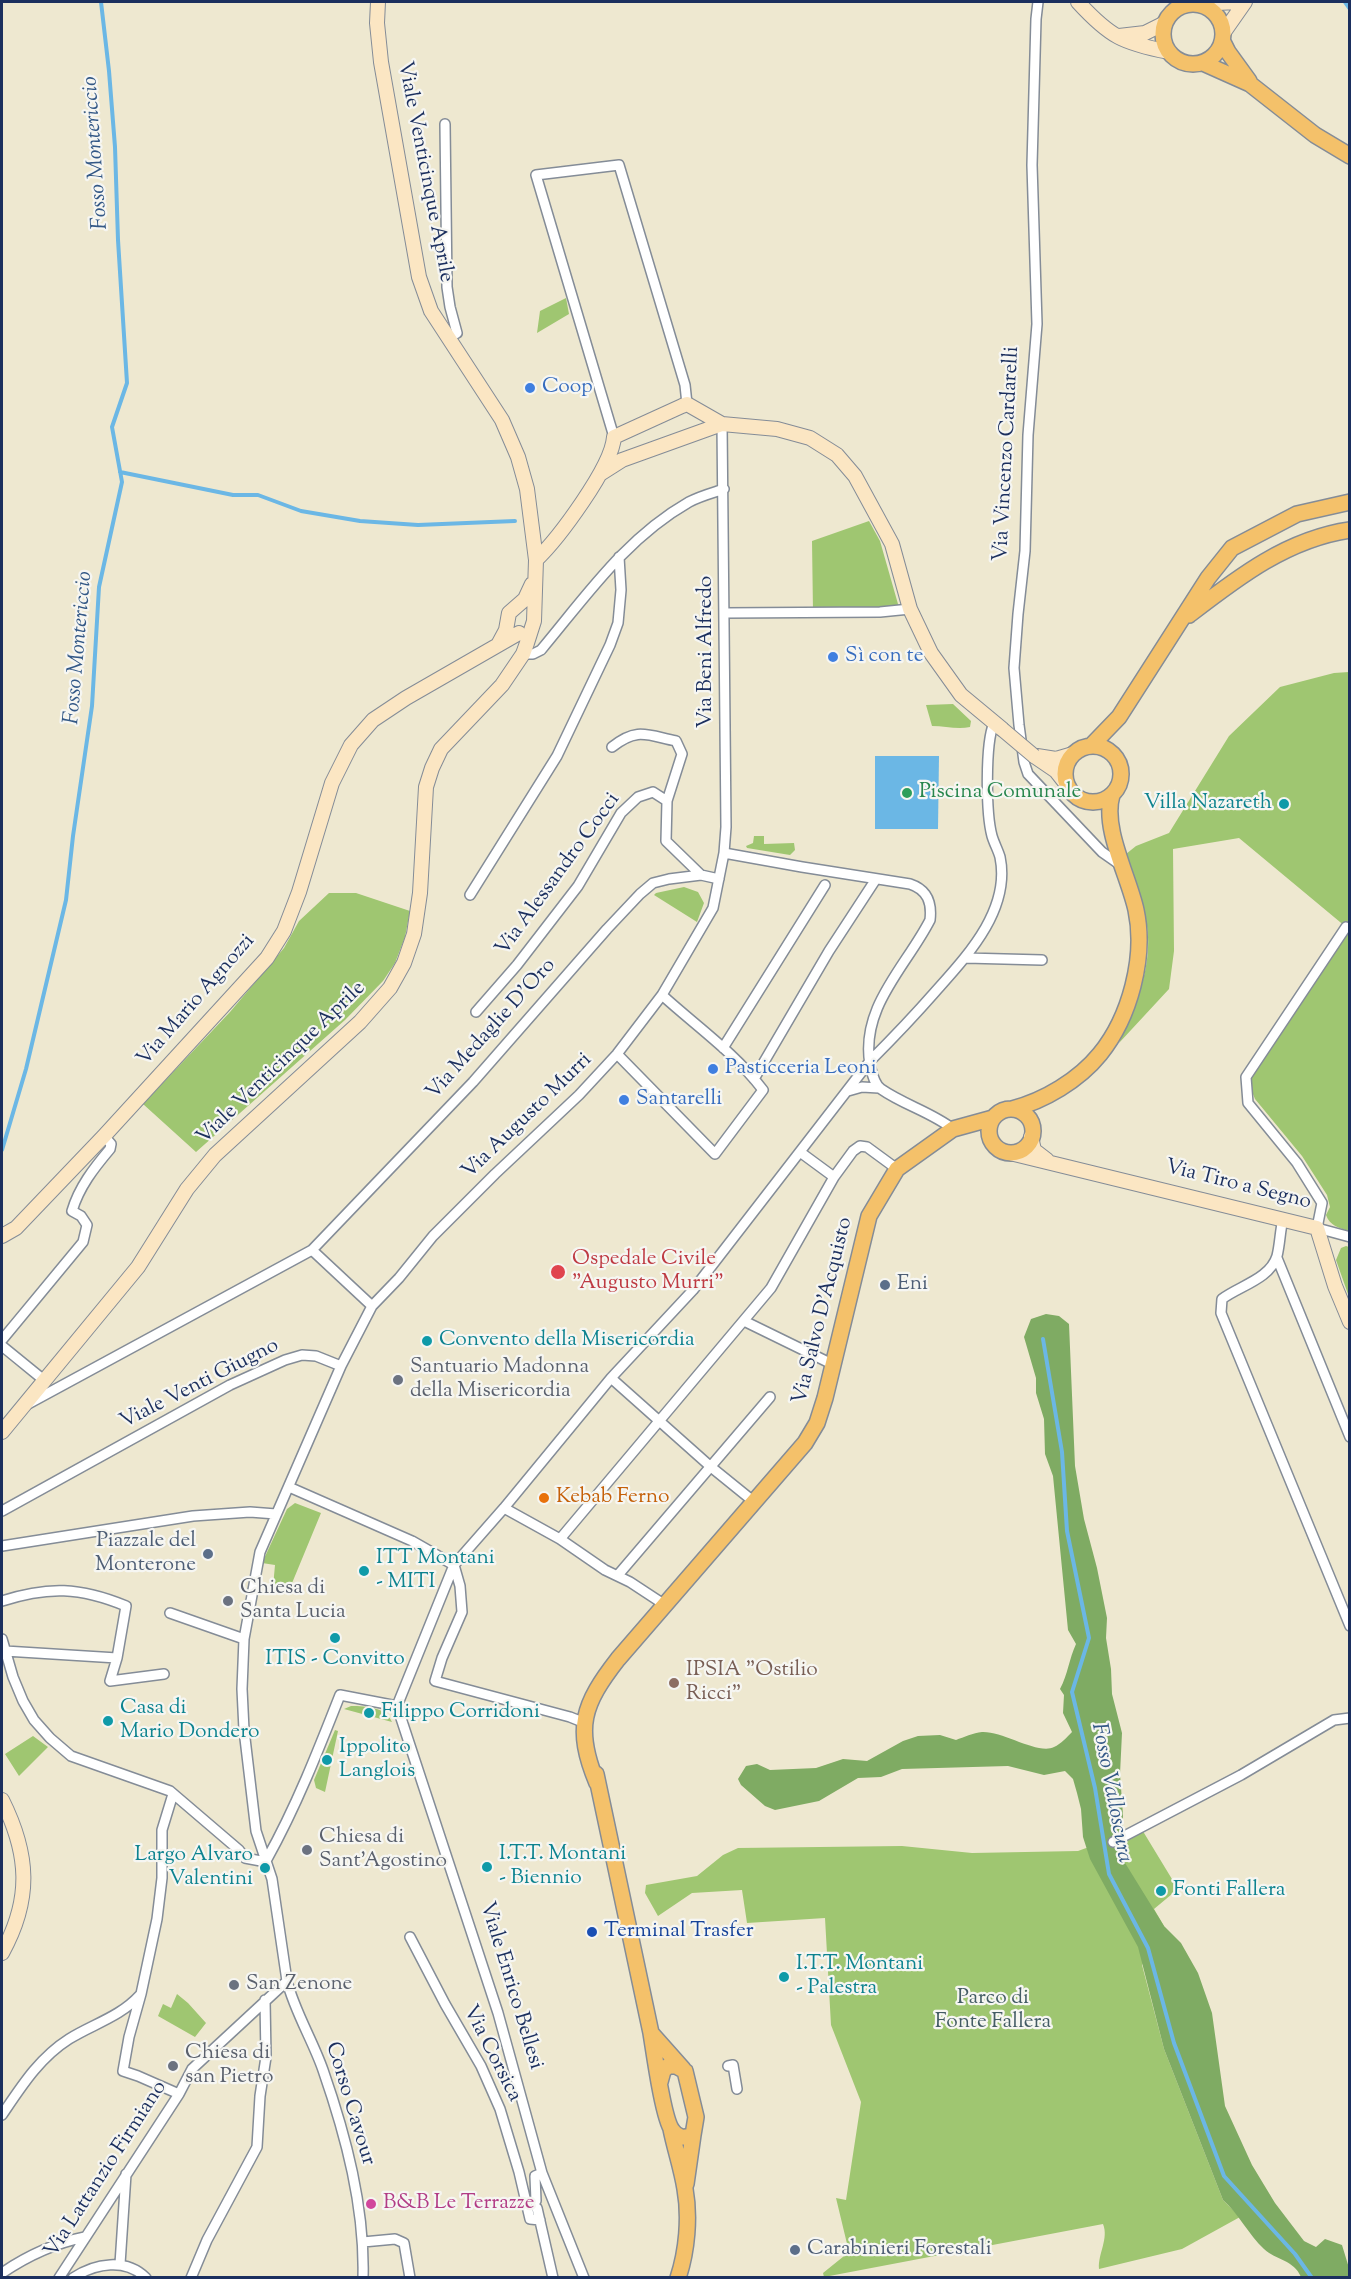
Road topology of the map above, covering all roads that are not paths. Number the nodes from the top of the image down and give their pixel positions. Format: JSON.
{"nodes":[{"id":1,"x":378,"y":2,"type":"edge"},
{"id":2,"x":1038,"y":2,"type":"edge"},
{"id":3,"x":1078,"y":2,"type":"edge"},
{"id":4,"x":1237,"y":2,"type":"edge"},
{"id":5,"x":1245,"y":2,"type":"edge"},
{"id":6,"x":1188,"y":4,"type":"edge"},
{"id":7,"x":1165,"y":23,"type":"junction"},
{"id":8,"x":1116,"y":36,"type":"junction"},
{"id":9,"x":1223,"y":37,"type":"junction"},
{"id":10,"x":1169,"y":52,"type":"junction"},
{"id":11,"x":1203,"y":63,"type":"junction"},
{"id":12,"x":1250,"y":84,"type":"junction"},
{"id":13,"x":445,"y":124,"type":"dead end"},
{"id":14,"x":1350,"y":156,"type":"edge"},
{"id":15,"x":448,"y":338,"type":"junction"},
{"id":16,"x":687,"y":404,"type":"junction"},
{"id":17,"x":722,"y":424,"type":"junction"},
{"id":18,"x":614,"y":442,"type":"junction"},
{"id":19,"x":622,"y":460,"type":"junction"},
{"id":20,"x":600,"y":474,"type":"junction"},
{"id":21,"x":724,"y":489,"type":"junction"},
{"id":22,"x":1350,"y":502,"type":"edge"},
{"id":23,"x":1350,"y":530,"type":"edge"},
{"id":24,"x":619,"y":557,"type":"junction"},
{"id":25,"x":536,"y":560,"type":"junction"},
{"id":26,"x":535,"y":576,"type":"junction"},
{"id":27,"x":516,"y":608,"type":"junction"},
{"id":28,"x":910,"y":609,"type":"junction"},
{"id":29,"x":725,"y":613,"type":"junction"},
{"id":30,"x":1181,"y":620,"type":"junction"},
{"id":31,"x":507,"y":622,"type":"junction"},
{"id":32,"x":527,"y":626,"type":"junction"},
{"id":33,"x":498,"y":645,"type":"junction"},
{"id":34,"x":520,"y":657,"type":"junction"},
{"id":35,"x":1119,"y":717,"type":"junction"},
{"id":36,"x":998,"y":726,"type":"junction"},
{"id":37,"x":1091,"y":746,"type":"junction"},
{"id":38,"x":612,"y":747,"type":"dead end"},
{"id":39,"x":1073,"y":754,"type":"junction"},
{"id":40,"x":1113,"y":755,"type":"junction"},
{"id":41,"x":1034,"y":756,"type":"junction"},
{"id":42,"x":1067,"y":785,"type":"junction"},
{"id":43,"x":1112,"y":795,"type":"junction"},
{"id":44,"x":667,"y":801,"type":"junction"},
{"id":45,"x":1089,"y":802,"type":"junction"},
{"id":46,"x":1111,"y":827,"type":"junction"},
{"id":47,"x":724,"y":853,"type":"junction"},
{"id":48,"x":1124,"y":867,"type":"junction"},
{"id":49,"x":701,"y":875,"type":"junction"},
{"id":50,"x":719,"y":879,"type":"junction"},
{"id":51,"x":876,"y":879,"type":"junction"},
{"id":52,"x":825,"y":885,"type":"dead end"},
{"id":53,"x":470,"y":895,"type":"dead end"},
{"id":54,"x":1346,"y":927,"type":"dead end"},
{"id":55,"x":966,"y":958,"type":"junction"},
{"id":56,"x":1042,"y":960,"type":"dead end"},
{"id":57,"x":662,"y":995,"type":"junction"},
{"id":58,"x":476,"y":1012,"type":"dead end"},
{"id":59,"x":723,"y":1048,"type":"junction"},
{"id":60,"x":617,"y":1054,"type":"junction"},
{"id":61,"x":870,"y":1061,"type":"junction"},
{"id":62,"x":754,"y":1079,"type":"junction"},
{"id":63,"x":879,"y":1088,"type":"junction"},
{"id":64,"x":848,"y":1091,"type":"junction"},
{"id":65,"x":1042,"y":1099,"type":"junction"},
{"id":66,"x":1012,"y":1109,"type":"junction"},
{"id":67,"x":993,"y":1118,"type":"junction"},
{"id":68,"x":953,"y":1129,"type":"junction"},
{"id":69,"x":1031,"y":1131,"type":"junction"},
{"id":70,"x":104,"y":1136,"type":"junction"},
{"id":71,"x":990,"y":1137,"type":"junction"},
{"id":72,"x":936,"y":1143,"type":"junction"},
{"id":73,"x":800,"y":1152,"type":"junction"},
{"id":74,"x":1010,"y":1153,"type":"junction"},
{"id":75,"x":1052,"y":1163,"type":"junction"},
{"id":76,"x":897,"y":1169,"type":"junction"},
{"id":77,"x":834,"y":1177,"type":"junction"},
{"id":78,"x":1283,"y":1219,"type":"junction"},
{"id":79,"x":1317,"y":1228,"type":"junction"},
{"id":80,"x":2,"y":1236,"type":"edge"},
{"id":81,"x":1350,"y":1237,"type":"edge"},
{"id":82,"x":312,"y":1250,"type":"junction"},
{"id":83,"x":1276,"y":1258,"type":"junction"},
{"id":84,"x":372,"y":1306,"type":"junction"},
{"id":85,"x":744,"y":1321,"type":"junction"},
{"id":86,"x":1350,"y":1322,"type":"edge"},
{"id":87,"x":2,"y":1340,"type":"edge"},
{"id":88,"x":2,"y":1346,"type":"edge"},
{"id":89,"x":834,"y":1365,"type":"junction"},
{"id":90,"x":341,"y":1366,"type":"junction"},
{"id":91,"x":611,"y":1378,"type":"junction"},
{"id":92,"x":45,"y":1381,"type":"junction"},
{"id":93,"x":770,"y":1397,"type":"dead end"},
{"id":94,"x":24,"y":1406,"type":"junction"},
{"id":95,"x":659,"y":1421,"type":"junction"},
{"id":96,"x":2,"y":1432,"type":"edge"},
{"id":97,"x":1350,"y":1437,"type":"edge"},
{"id":98,"x":711,"y":1467,"type":"junction"},
{"id":99,"x":289,"y":1487,"type":"junction"},
{"id":100,"x":753,"y":1501,"type":"junction"},
{"id":101,"x":504,"y":1508,"type":"junction"},
{"id":102,"x":2,"y":1511,"type":"edge"},
{"id":103,"x":276,"y":1514,"type":"junction"},
{"id":104,"x":560,"y":1539,"type":"junction"},
{"id":105,"x":2,"y":1546,"type":"edge"},
{"id":106,"x":454,"y":1565,"type":"junction"},
{"id":107,"x":618,"y":1575,"type":"junction"},
{"id":108,"x":2,"y":1601,"type":"edge"},
{"id":109,"x":665,"y":1605,"type":"junction"},
{"id":110,"x":170,"y":1613,"type":"dead end"},
{"id":111,"x":1350,"y":1626,"type":"edge"},
{"id":112,"x":642,"y":1633,"type":"junction"},
{"id":113,"x":2,"y":1639,"type":"edge"},
{"id":114,"x":244,"y":1639,"type":"junction"},
{"id":115,"x":5,"y":1651,"type":"junction"},
{"id":116,"x":117,"y":1658,"type":"junction"},
{"id":117,"x":164,"y":1674,"type":"dead end"},
{"id":118,"x":397,"y":1706,"type":"junction"},
{"id":119,"x":1350,"y":1718,"type":"edge"},
{"id":120,"x":585,"y":1723,"type":"junction"},
{"id":121,"x":597,"y":1783,"type":"junction"},
{"id":122,"x":173,"y":1794,"type":"junction"},
{"id":123,"x":2,"y":1800,"type":"edge"},
{"id":124,"x":1113,"y":1842,"type":"dead end"},
{"id":125,"x":267,"y":1859,"type":"junction"},
{"id":126,"x":410,"y":1937,"type":"dead end"},
{"id":127,"x":2,"y":1953,"type":"edge"},
{"id":128,"x":287,"y":1981,"type":"junction"},
{"id":129,"x":141,"y":1994,"type":"junction"},
{"id":130,"x":265,"y":2000,"type":"junction"},
{"id":131,"x":651,"y":2033,"type":"junction"},
{"id":132,"x":729,"y":2066,"type":"dead end"},
{"id":133,"x":686,"y":2071,"type":"junction"},
{"id":134,"x":660,"y":2082,"type":"junction"},
{"id":135,"x":737,"y":2089,"type":"dead end"},
{"id":136,"x":179,"y":2094,"type":"junction"},
{"id":137,"x":2,"y":2115,"type":"edge"},
{"id":138,"x":671,"y":2129,"type":"junction"},
{"id":139,"x":693,"y":2135,"type":"junction"},
{"id":140,"x":127,"y":2172,"type":"junction"},
{"id":141,"x":542,"y":2173,"type":"junction"},
{"id":142,"x":685,"y":2187,"type":"junction"},
{"id":143,"x":540,"y":2220,"type":"junction"},
{"id":144,"x":85,"y":2237,"type":"junction"},
{"id":145,"x":363,"y":2242,"type":"junction"},
{"id":146,"x":120,"y":2264,"type":"junction"},
{"id":147,"x":2,"y":2272,"type":"edge"},
{"id":148,"x":59,"y":2277,"type":"edge"},
{"id":149,"x":73,"y":2277,"type":"edge"},
{"id":150,"x":146,"y":2277,"type":"edge"},
{"id":151,"x":191,"y":2277,"type":"edge"},
{"id":152,"x":363,"y":2277,"type":"edge"},
{"id":153,"x":410,"y":2277,"type":"edge"},
{"id":154,"x":553,"y":2277,"type":"edge"},
{"id":155,"x":584,"y":2277,"type":"edge"},
{"id":156,"x":678,"y":2277,"type":"edge"}],
"edges":[{"from":1,"to":15,"type":"main road","name":"Viale Venticinque Aprile"},
{"from":2,"to":48,"type":"street","name":"Via Vincenzo Cardarelli"},
{"from":3,"to":8,"type":"main road"},
{"from":4,"to":6,"type":"main road"},
{"from":5,"to":9,"type":"main road"},
{"from":6,"to":7,"type":"main road"},
{"from":6,"to":9,"type":"main road"},
{"from":7,"to":8,"type":"main road"},
{"from":7,"to":10,"type":"main road"},
{"from":8,"to":10,"type":"main road"},
{"from":9,"to":11,"type":"main road"},
{"from":9,"to":12,"type":"main road"},
{"from":10,"to":11,"type":"main road"},
{"from":11,"to":12,"type":"main road"},
{"from":12,"to":14,"type":"main road"},
{"from":13,"to":15,"type":"street"},
{"from":15,"to":25,"type":"main road","name":"Viale Venticinque Aprile"},
{"from":16,"to":17,"type":"main road"},
{"from":16,"to":18,"type":"main road"},
{"from":16,"to":18,"type":"street"},
{"from":17,"to":19,"type":"main road"},
{"from":17,"to":21,"type":"street","name":"Via Beni Alfredo"},
{"from":17,"to":28,"type":"main road"},
{"from":18,"to":19,"type":"main road"},
{"from":18,"to":20,"type":"main road"},
{"from":19,"to":20,"type":"main road"},
{"from":20,"to":25,"type":"main road"},
{"from":21,"to":24,"type":"street"},
{"from":21,"to":29,"type":"street","name":"Via Beni Alfredo"},
{"from":22,"to":30,"type":"main road"},
{"from":23,"to":30,"type":"main road"},
{"from":24,"to":34,"type":"street"},
{"from":24,"to":53,"type":"street"},
{"from":25,"to":26,"type":"main road","name":"Viale Venticinque Aprile"},
{"from":26,"to":27,"type":"main road","name":"Viale Venticinque Aprile"},
{"from":26,"to":32,"type":"main road","name":"Viale Venticinque Aprile"},
{"from":27,"to":31,"type":"main road","name":"Viale Venticinque Aprile"},
{"from":27,"to":32,"type":"main road"},
{"from":28,"to":29,"type":"street"},
{"from":28,"to":36,"type":"main road"},
{"from":29,"to":47,"type":"street","name":"Via Beni Alfredo"},
{"from":30,"to":35,"type":"main road"},
{"from":31,"to":32,"type":"main road"},
{"from":31,"to":33,"type":"main road"},
{"from":32,"to":33,"type":"main road","name":"Via Mario Agnozzi"},
{"from":32,"to":34,"type":"main road","name":"Viale Venticinque Aprile"},
{"from":33,"to":70,"type":"main road","name":"Via Mario Agnozzi"},
{"from":34,"to":92,"type":"main road","name":"Viale Venticinque Aprile"},
{"from":35,"to":37,"type":"main road"},
{"from":35,"to":40,"type":"main road"},
{"from":36,"to":41,"type":"main road","bridge":true},
{"from":36,"to":55,"type":"street"},
{"from":37,"to":39,"type":"main road"},
{"from":37,"to":40,"type":"main road"},
{"from":38,"to":44,"type":"street"},
{"from":39,"to":41,"type":"main road"},
{"from":39,"to":42,"type":"main road"},
{"from":40,"to":43,"type":"main road"},
{"from":41,"to":42,"type":"main road"},
{"from":42,"to":45,"type":"main road"},
{"from":43,"to":45,"type":"main road"},
{"from":43,"to":46,"type":"main road"},
{"from":44,"to":49,"type":"street"},
{"from":44,"to":58,"type":"street","name":"Via Alessandro Cocci"},
{"from":45,"to":46,"type":"main road"},
{"from":46,"to":48,"type":"main road"},
{"from":47,"to":50,"type":"street","name":"Via Beni Alfredo"},
{"from":47,"to":51,"type":"street"},
{"from":48,"to":65,"type":"main road"},
{"from":49,"to":50,"type":"street","name":"Via Medaglie D'Oro"},
{"from":49,"to":82,"type":"street","name":"Via Medaglie D'Oro"},
{"from":50,"to":57,"type":"street","name":"Via Augusto Murri"},
{"from":51,"to":61,"type":"street"},
{"from":51,"to":62,"type":"street"},
{"from":52,"to":59,"type":"street"},
{"from":54,"to":79,"type":"street"},
{"from":55,"to":56,"type":"street"},
{"from":55,"to":61,"type":"street"},
{"from":57,"to":59,"type":"street"},
{"from":57,"to":60,"type":"street","name":"Via Augusto Murri"},
{"from":59,"to":62,"type":"street"},
{"from":60,"to":62,"type":"street"},
{"from":60,"to":84,"type":"street","name":"Via Augusto Murri"},
{"from":61,"to":63,"type":"street"},
{"from":61,"to":64,"type":"street"},
{"from":63,"to":64,"type":"street"},
{"from":63,"to":68,"type":"street"},
{"from":64,"to":73,"type":"street"},
{"from":65,"to":66,"type":"main road"},
{"from":65,"to":69,"type":"main road"},
{"from":66,"to":67,"type":"main road"},
{"from":66,"to":69,"type":"main road"},
{"from":67,"to":68,"type":"main road"},
{"from":67,"to":71,"type":"main road"},
{"from":68,"to":72,"type":"main road"},
{"from":69,"to":74,"type":"main road"},
{"from":69,"to":75,"type":"main road"},
{"from":70,"to":80,"type":"main road","name":"Via Mario Agnozzi"},
{"from":70,"to":87,"type":"street"},
{"from":71,"to":72,"type":"main road"},
{"from":71,"to":74,"type":"main road"},
{"from":72,"to":76,"type":"main road","name":"Via Salvo D'Acquisto"},
{"from":73,"to":77,"type":"street"},
{"from":73,"to":91,"type":"street"},
{"from":74,"to":75,"type":"main road","name":"Via Tiro a Segno"},
{"from":75,"to":78,"type":"main road","name":"Via Tiro a Segno"},
{"from":76,"to":77,"type":"street"},
{"from":76,"to":89,"type":"main road","name":"Via Salvo D'Acquisto"},
{"from":77,"to":85,"type":"street"},
{"from":78,"to":79,"type":"main road","name":"Via Tiro a Segno"},
{"from":78,"to":83,"type":"street"},
{"from":79,"to":81,"type":"street"},
{"from":79,"to":86,"type":"main road","name":"Via Tiro a Segno"},
{"from":82,"to":84,"type":"street"},
{"from":82,"to":94,"type":"street","name":"Via Medaglie D'Oro"},
{"from":83,"to":97,"type":"street"},
{"from":83,"to":111,"type":"street"},
{"from":84,"to":90,"type":"street","name":"Via Augusto Murri"},
{"from":85,"to":89,"type":"street"},
{"from":85,"to":95,"type":"street"},
{"from":88,"to":92,"type":"street"},
{"from":89,"to":100,"type":"main road","name":"Via Salvo D'Acquisto"},
{"from":90,"to":99,"type":"street"},
{"from":90,"to":102,"type":"street","name":"Viale Venti Giugno"},
{"from":91,"to":95,"type":"street"},
{"from":91,"to":101,"type":"street"},
{"from":92,"to":94,"type":"main road","name":"Viale Venticinque Aprile"},
{"from":93,"to":98,"type":"street"},
{"from":94,"to":96,"type":"main road","name":"Viale Venticinque Aprile"},
{"from":95,"to":98,"type":"street"},
{"from":95,"to":104,"type":"street"},
{"from":98,"to":100,"type":"street"},
{"from":98,"to":107,"type":"street"},
{"from":99,"to":103,"type":"street"},
{"from":99,"to":106,"type":"street"},
{"from":100,"to":109,"type":"main road","name":"Via Salvo D'Acquisto"},
{"from":101,"to":104,"type":"street"},
{"from":101,"to":106,"type":"street"},
{"from":103,"to":105,"type":"street"},
{"from":103,"to":114,"type":"street","name":"Corso Cavour"},
{"from":104,"to":107,"type":"street"},
{"from":106,"to":118,"type":"street"},
{"from":106,"to":120,"type":"street"},
{"from":107,"to":109,"type":"street"},
{"from":108,"to":116,"type":"street"},
{"from":109,"to":112,"type":"main road","name":"Via Salvo D'Acquisto"},
{"from":110,"to":114,"type":"street"},
{"from":112,"to":120,"type":"main road","name":"Via Salvo D'Acquisto"},
{"from":112,"to":121,"type":"main road","name":"Via Salvo D'Acquisto"},
{"from":113,"to":115,"type":"street"},
{"from":114,"to":125,"type":"street","name":"Corso Cavour"},
{"from":115,"to":116,"type":"street"},
{"from":115,"to":122,"type":"street"},
{"from":116,"to":117,"type":"street"},
{"from":118,"to":125,"type":"street"},
{"from":118,"to":141,"type":"street","name":"Viale Enrico Bellesi"},
{"from":119,"to":124,"type":"street"},
{"from":120,"to":121,"type":"main road","name":"Via Salvo D'Acquisto"},
{"from":121,"to":131,"type":"main road","name":"Via Salvo D'Acquisto"},
{"from":122,"to":125,"type":"street"},
{"from":122,"to":129,"type":"street"},
{"from":123,"to":127,"type":"main road"},
{"from":125,"to":128,"type":"street","name":"Corso Cavour"},
{"from":126,"to":143,"type":"street","name":"Via Corsica"},
{"from":128,"to":130,"type":"street","name":"Via Lattanzio Firmiano"},
{"from":128,"to":145,"type":"street","name":"Corso Cavour"},
{"from":129,"to":136,"type":"street"},
{"from":129,"to":137,"type":"street"},
{"from":130,"to":136,"type":"street","name":"Via Lattanzio Firmiano"},
{"from":130,"to":151,"type":"street"},
{"from":131,"to":133,"type":"main road"},
{"from":131,"to":134,"type":"main road","name":"Via Salvo D'Acquisto"},
{"from":132,"to":135,"type":"street"},
{"from":133,"to":134,"type":"main road"},
{"from":133,"to":139,"type":"main road","name":"Via Salvo D'Acquisto"},
{"from":134,"to":138,"type":"main road","name":"Via Salvo D'Acquisto"},
{"from":136,"to":140,"type":"street","name":"Via Lattanzio Firmiano"},
{"from":138,"to":139,"type":"main road"},
{"from":138,"to":142,"type":"main road","name":"Via Salvo D'Acquisto"},
{"from":139,"to":142,"type":"main road","name":"Via Salvo D'Acquisto"},
{"from":140,"to":144,"type":"street","name":"Via Lattanzio Firmiano"},
{"from":140,"to":146,"type":"street"},
{"from":141,"to":143,"type":"street"},
{"from":141,"to":155,"type":"street","name":"Viale Enrico Bellesi"},
{"from":142,"to":156,"type":"main road","name":"Via Salvo D'Acquisto"},
{"from":143,"to":154,"type":"street"},
{"from":144,"to":147,"type":"street"},
{"from":144,"to":148,"type":"street","name":"Via Lattanzio Firmiano"},
{"from":145,"to":152,"type":"street","name":"Corso Cavour"},
{"from":145,"to":153,"type":"street"},
{"from":146,"to":149,"type":"street"},
{"from":146,"to":150,"type":"street"}]}
